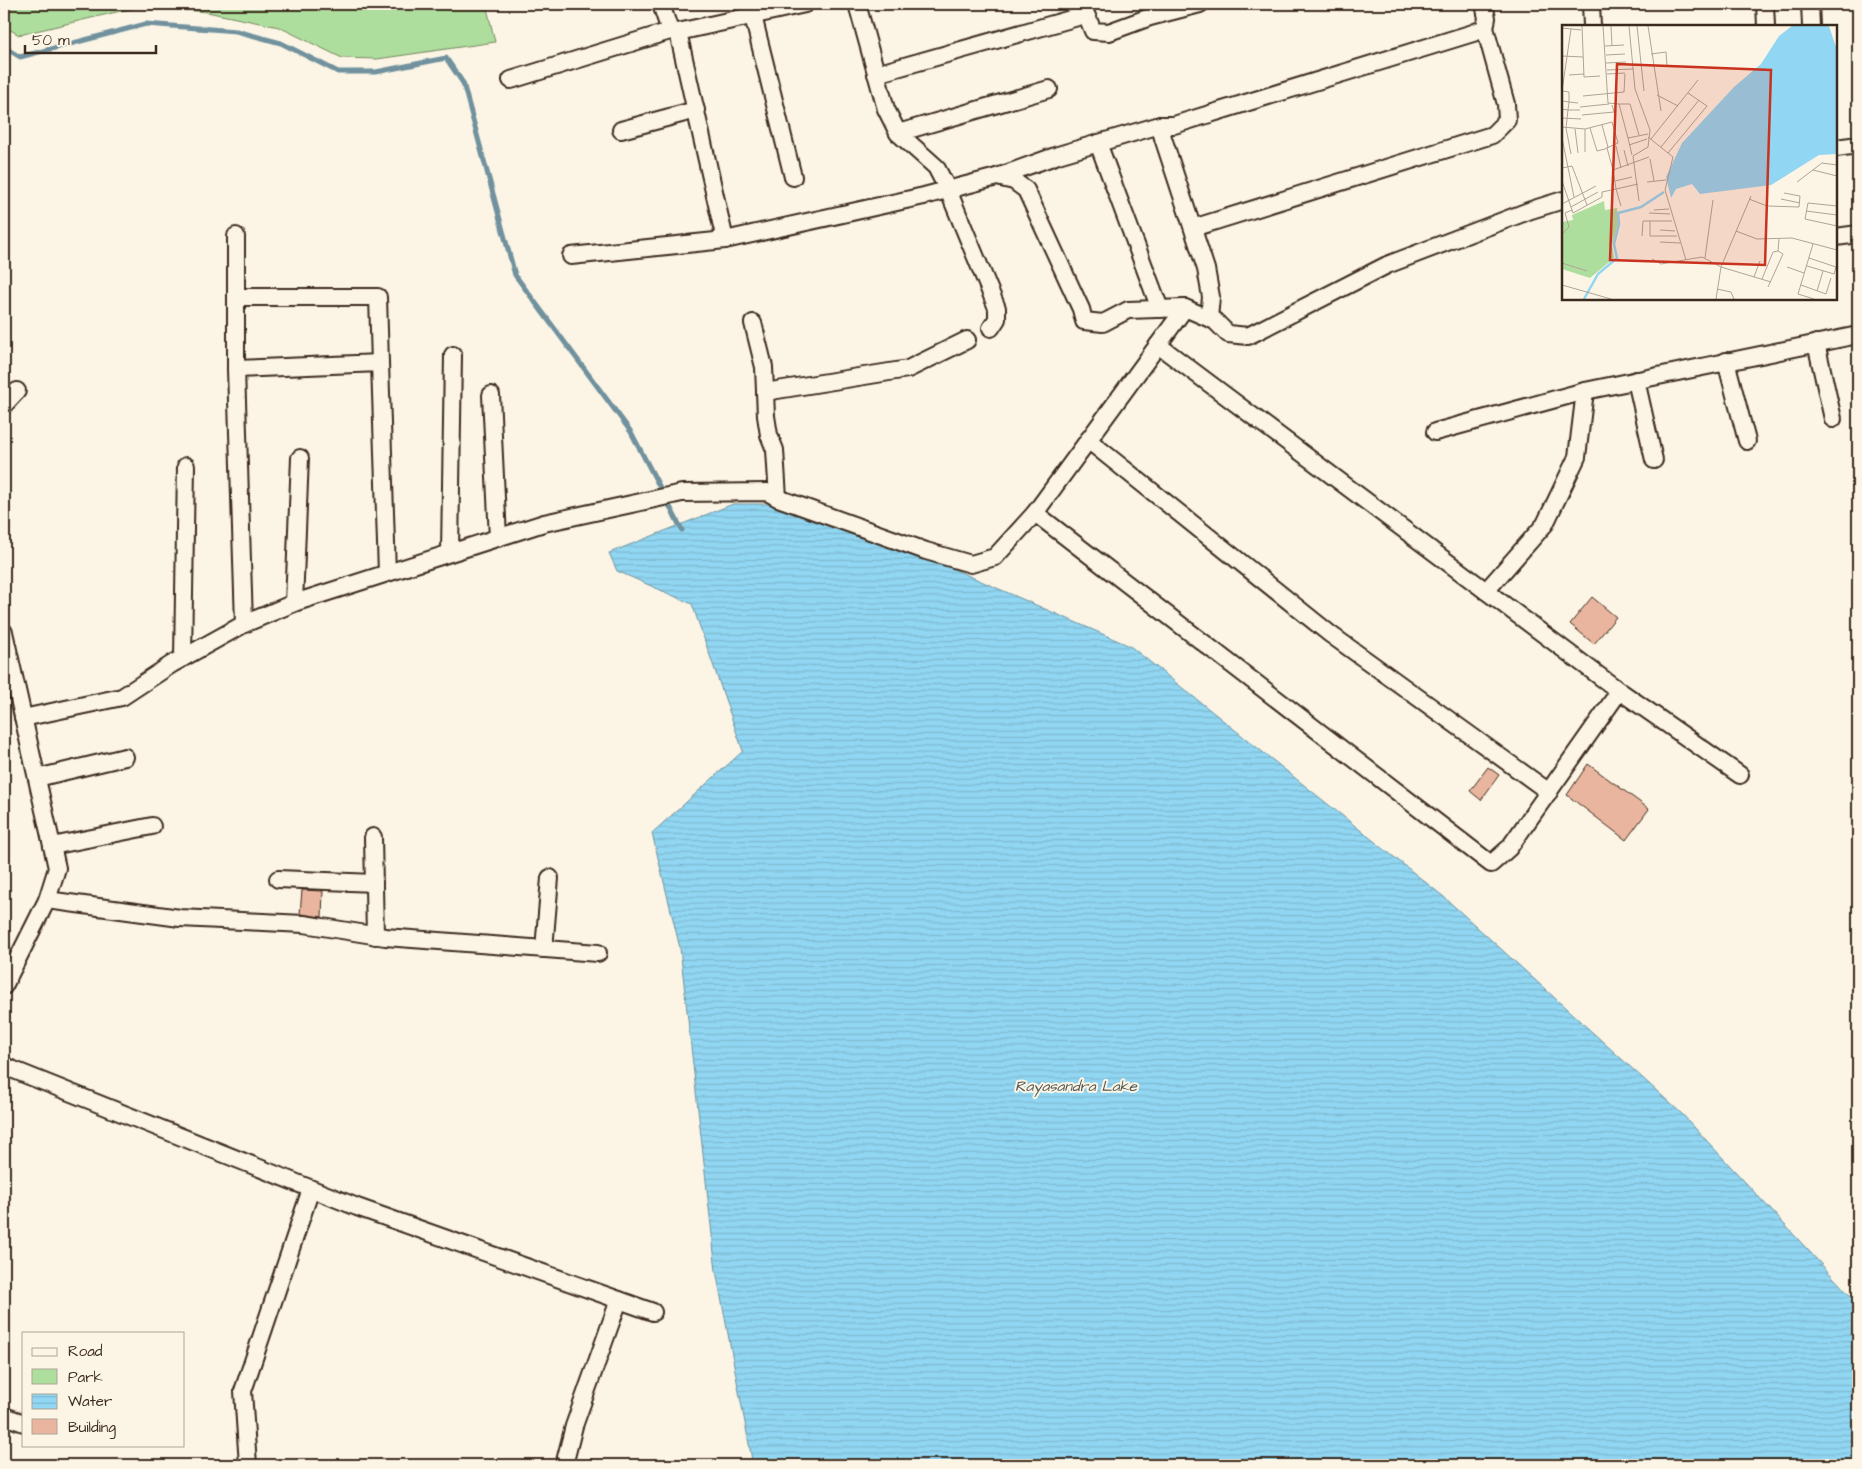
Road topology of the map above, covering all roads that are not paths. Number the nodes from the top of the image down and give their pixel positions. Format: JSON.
{"nodes":[{"id":1,"x":661,"y":4,"type":"edge"},
{"id":2,"x":804,"y":4,"type":"edge"},
{"id":3,"x":857,"y":4,"type":"edge"},
{"id":4,"x":1200,"y":4,"type":"edge"},
{"id":5,"x":1484,"y":4,"type":"edge"},
{"id":6,"x":1591,"y":4,"type":"edge"},
{"id":7,"x":1765,"y":4,"type":"edge"},
{"id":8,"x":1810,"y":4,"type":"edge"},
{"id":9,"x":769,"y":8,"type":"edge"},
{"id":10,"x":1084,"y":9,"type":"edge"},
{"id":11,"x":754,"y":16,"type":"junction"},
{"id":12,"x":1592,"y":25,"type":"edge"},
{"id":13,"x":1766,"y":25,"type":"edge"},
{"id":14,"x":1811,"y":25,"type":"edge"},
{"id":15,"x":1485,"y":28,"type":"junction"},
{"id":16,"x":674,"y":32,"type":"junction"},
{"id":17,"x":876,"y":74,"type":"junction"},
{"id":18,"x":511,"y":80,"type":"dead end"},
{"id":19,"x":1049,"y":90,"type":"dead end"},
{"id":20,"x":696,"y":110,"type":"junction"},
{"id":21,"x":1160,"y":125,"type":"junction"},
{"id":22,"x":622,"y":130,"type":"dead end"},
{"id":23,"x":898,"y":133,"type":"junction"},
{"id":24,"x":1098,"y":143,"type":"junction"},
{"id":25,"x":1858,"y":145,"type":"edge"},
{"id":26,"x":1837,"y":148,"type":"edge"},
{"id":27,"x":793,"y":177,"type":"dead end"},
{"id":28,"x":997,"y":177,"type":"junction"},
{"id":29,"x":948,"y":190,"type":"junction"},
{"id":30,"x":1562,"y":200,"type":"edge"},
{"id":31,"x":1193,"y":228,"type":"junction"},
{"id":32,"x":1858,"y":234,"type":"edge"},
{"id":33,"x":236,"y":236,"type":"dead end"},
{"id":34,"x":1837,"y":237,"type":"edge"},
{"id":35,"x":725,"y":240,"type":"junction"},
{"id":36,"x":571,"y":256,"type":"dead end"},
{"id":37,"x":236,"y":297,"type":"junction"},
{"id":38,"x":1185,"y":308,"type":"junction"},
{"id":39,"x":1160,"y":309,"type":"junction"},
{"id":40,"x":1209,"y":318,"type":"junction"},
{"id":41,"x":753,"y":323,"type":"dead end"},
{"id":42,"x":991,"y":328,"type":"dead end"},
{"id":43,"x":1858,"y":335,"type":"edge"},
{"id":44,"x":967,"y":340,"type":"dead end"},
{"id":45,"x":1816,"y":343,"type":"junction"},
{"id":46,"x":1158,"y":345,"type":"junction"},
{"id":47,"x":453,"y":355,"type":"dead end"},
{"id":48,"x":1726,"y":362,"type":"junction"},
{"id":49,"x":380,"y":363,"type":"junction"},
{"id":50,"x":236,"y":369,"type":"junction"},
{"id":51,"x":1636,"y":380,"type":"junction"},
{"id":52,"x":17,"y":391,"type":"dead end"},
{"id":53,"x":1585,"y":391,"type":"junction"},
{"id":54,"x":765,"y":392,"type":"junction"},
{"id":55,"x":491,"y":395,"type":"dead end"},
{"id":56,"x":4,"y":405,"type":"edge"},
{"id":57,"x":1833,"y":420,"type":"dead end"},
{"id":58,"x":1435,"y":432,"type":"dead end"},
{"id":59,"x":1088,"y":440,"type":"junction"},
{"id":60,"x":1747,"y":442,"type":"dead end"},
{"id":61,"x":300,"y":458,"type":"dead end"},
{"id":62,"x":1654,"y":460,"type":"dead end"},
{"id":63,"x":186,"y":466,"type":"dead end"},
{"id":64,"x":778,"y":498,"type":"junction"},
{"id":65,"x":1035,"y":513,"type":"junction"},
{"id":66,"x":498,"y":538,"type":"junction"},
{"id":67,"x":450,"y":553,"type":"junction"},
{"id":68,"x":387,"y":574,"type":"junction"},
{"id":69,"x":1486,"y":591,"type":"junction"},
{"id":70,"x":294,"y":603,"type":"junction"},
{"id":71,"x":244,"y":624,"type":"junction"},
{"id":72,"x":4,"y":632,"type":"edge"},
{"id":73,"x":183,"y":658,"type":"junction"},
{"id":74,"x":1614,"y":687,"type":"junction"},
{"id":75,"x":23,"y":718,"type":"junction"},
{"id":76,"x":124,"y":756,"type":"dead end"},
{"id":77,"x":1740,"y":775,"type":"dead end"},
{"id":78,"x":36,"y":778,"type":"junction"},
{"id":79,"x":1549,"y":792,"type":"junction"},
{"id":80,"x":152,"y":826,"type":"dead end"},
{"id":81,"x":373,"y":837,"type":"dead end"},
{"id":82,"x":52,"y":846,"type":"junction"},
{"id":83,"x":550,"y":878,"type":"dead end"},
{"id":84,"x":278,"y":879,"type":"dead end"},
{"id":85,"x":374,"y":883,"type":"junction"},
{"id":86,"x":48,"y":900,"type":"junction"},
{"id":87,"x":375,"y":936,"type":"junction"},
{"id":88,"x":544,"y":949,"type":"junction"},
{"id":89,"x":598,"y":953,"type":"dead end"},
{"id":90,"x":4,"y":986,"type":"edge"},
{"id":91,"x":4,"y":1066,"type":"edge"},
{"id":92,"x":311,"y":1189,"type":"junction"},
{"id":93,"x":619,"y":1300,"type":"junction"},
{"id":94,"x":653,"y":1312,"type":"dead end"},
{"id":95,"x":4,"y":1416,"type":"edge"},
{"id":96,"x":22,"y":1422,"type":"edge"},
{"id":97,"x":248,"y":1465,"type":"edge"},
{"id":98,"x":564,"y":1465,"type":"edge"}],
"edges":[{"from":1,"to":16,"type":"street"},
{"from":2,"to":9,"type":"street"},
{"from":3,"to":17,"type":"street"},
{"from":4,"to":10,"type":"street"},
{"from":5,"to":15,"type":"street"},
{"from":6,"to":12,"type":"street"},
{"from":7,"to":13,"type":"street"},
{"from":8,"to":14,"type":"street"},
{"from":9,"to":11,"type":"street"},
{"from":10,"to":17,"type":"street"},
{"from":11,"to":16,"type":"street"},
{"from":11,"to":27,"type":"street"},
{"from":15,"to":21,"type":"street"},
{"from":15,"to":31,"type":"street"},
{"from":16,"to":18,"type":"street"},
{"from":16,"to":20,"type":"street"},
{"from":17,"to":23,"type":"street"},
{"from":19,"to":23,"type":"street"},
{"from":20,"to":22,"type":"street"},
{"from":20,"to":35,"type":"street"},
{"from":21,"to":24,"type":"street"},
{"from":21,"to":31,"type":"street"},
{"from":23,"to":29,"type":"street"},
{"from":24,"to":28,"type":"street"},
{"from":24,"to":39,"type":"street"},
{"from":25,"to":26,"type":"street"},
{"from":28,"to":29,"type":"street"},
{"from":28,"to":39,"type":"street"},
{"from":29,"to":35,"type":"street"},
{"from":29,"to":42,"type":"street"},
{"from":30,"to":40,"type":"street"},
{"from":31,"to":40,"type":"street"},
{"from":32,"to":34,"type":"street"},
{"from":33,"to":37,"type":"street"},
{"from":35,"to":36,"type":"street"},
{"from":37,"to":49,"type":"street"},
{"from":37,"to":50,"type":"street"},
{"from":38,"to":39,"type":"street"},
{"from":38,"to":40,"type":"street"},
{"from":38,"to":46,"type":"street"},
{"from":41,"to":54,"type":"street"},
{"from":43,"to":45,"type":"street"},
{"from":44,"to":54,"type":"street"},
{"from":45,"to":48,"type":"street"},
{"from":45,"to":57,"type":"street"},
{"from":46,"to":59,"type":"street"},
{"from":46,"to":69,"type":"street"},
{"from":47,"to":67,"type":"street"},
{"from":48,"to":51,"type":"street"},
{"from":48,"to":60,"type":"street"},
{"from":49,"to":50,"type":"street"},
{"from":49,"to":68,"type":"street"},
{"from":50,"to":71,"type":"street"},
{"from":51,"to":53,"type":"street"},
{"from":51,"to":62,"type":"street"},
{"from":52,"to":56,"type":"street"},
{"from":53,"to":58,"type":"street"},
{"from":53,"to":69,"type":"street"},
{"from":54,"to":64,"type":"street"},
{"from":55,"to":66,"type":"street"},
{"from":59,"to":65,"type":"street"},
{"from":59,"to":79,"type":"street"},
{"from":61,"to":70,"type":"street"},
{"from":63,"to":73,"type":"street"},
{"from":64,"to":65,"type":"street"},
{"from":64,"to":66,"type":"street"},
{"from":65,"to":79,"type":"street"},
{"from":66,"to":67,"type":"street"},
{"from":67,"to":68,"type":"street"},
{"from":68,"to":70,"type":"street"},
{"from":69,"to":74,"type":"street"},
{"from":70,"to":71,"type":"street"},
{"from":71,"to":73,"type":"street"},
{"from":72,"to":75,"type":"street"},
{"from":73,"to":75,"type":"street"},
{"from":74,"to":77,"type":"street"},
{"from":74,"to":79,"type":"street"},
{"from":75,"to":78,"type":"street"},
{"from":76,"to":78,"type":"street"},
{"from":78,"to":82,"type":"street"},
{"from":80,"to":82,"type":"street"},
{"from":81,"to":85,"type":"street"},
{"from":82,"to":86,"type":"street"},
{"from":83,"to":88,"type":"street"},
{"from":84,"to":85,"type":"street"},
{"from":85,"to":87,"type":"street"},
{"from":86,"to":87,"type":"street"},
{"from":86,"to":90,"type":"street"},
{"from":87,"to":88,"type":"street"},
{"from":88,"to":89,"type":"street"},
{"from":91,"to":92,"type":"street"},
{"from":92,"to":93,"type":"street"},
{"from":92,"to":97,"type":"street"},
{"from":93,"to":94,"type":"street"},
{"from":93,"to":98,"type":"street"},
{"from":95,"to":96,"type":"street"}]}
